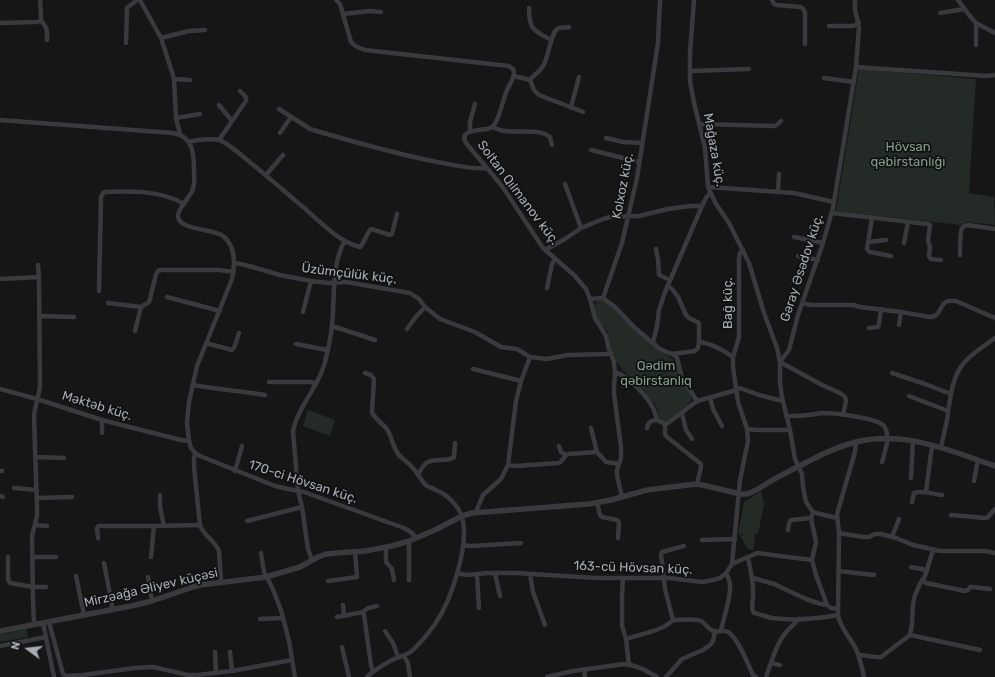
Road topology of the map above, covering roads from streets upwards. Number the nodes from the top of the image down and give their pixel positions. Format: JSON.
{"nodes":[{"id":1,"x":40,"y":0,"type":"edge"},
{"id":2,"x":136,"y":0,"type":"edge"},
{"id":3,"x":140,"y":0,"type":"edge"},
{"id":4,"x":336,"y":0,"type":"edge"},
{"id":5,"x":660,"y":0,"type":"edge"},
{"id":6,"x":694,"y":0,"type":"edge"},
{"id":7,"x":772,"y":0,"type":"edge"},
{"id":8,"x":855,"y":0,"type":"edge"},
{"id":9,"x":958,"y":0,"type":"edge"},
{"id":10,"x":529,"y":8,"type":"dead end"},
{"id":11,"x":964,"y":9,"type":"junction"},
{"id":12,"x":381,"y":12,"type":"dead end"},
{"id":13,"x":940,"y":13,"type":"dead end"},
{"id":14,"x":342,"y":14,"type":"junction"},
{"id":15,"x":40,"y":21,"type":"junction"},
{"id":16,"x":976,"y":22,"type":"junction"},
{"id":17,"x":0,"y":23,"type":"edge"},
{"id":18,"x":859,"y":23,"type":"junction"},
{"id":19,"x":829,"y":26,"type":"dead end"},
{"id":20,"x":569,"y":27,"type":"dead end"},
{"id":21,"x":205,"y":30,"type":"dead end"},
{"id":22,"x":995,"y":33,"type":"edge"},
{"id":23,"x":161,"y":38,"type":"junction"},
{"id":24,"x":47,"y":40,"type":"dead end"},
{"id":25,"x":551,"y":40,"type":"junction"},
{"id":26,"x":126,"y":43,"type":"dead end"},
{"id":27,"x":805,"y":44,"type":"dead end"},
{"id":28,"x":976,"y":44,"type":"dead end"},
{"id":29,"x":856,"y":67,"type":"junction"},
{"id":30,"x":749,"y":68,"type":"dead end"},
{"id":31,"x":690,"y":71,"type":"junction"},
{"id":32,"x":995,"y":75,"type":"edge"},
{"id":33,"x":514,"y":76,"type":"junction"},
{"id":34,"x":578,"y":77,"type":"dead end"},
{"id":35,"x":824,"y":78,"type":"dead end"},
{"id":36,"x":174,"y":80,"type":"junction"},
{"id":37,"x":190,"y":80,"type":"dead end"},
{"id":38,"x":530,"y":80,"type":"junction"},
{"id":39,"x":854,"y":82,"type":"junction"},
{"id":40,"x":240,"y":91,"type":"dead end"},
{"id":41,"x":475,"y":104,"type":"dead end"},
{"id":42,"x":219,"y":105,"type":"dead end"},
{"id":43,"x":571,"y":107,"type":"junction"},
{"id":44,"x":279,"y":109,"type":"dead end"},
{"id":45,"x":583,"y":112,"type":"dead end"},
{"id":46,"x":200,"y":114,"type":"dead end"},
{"id":47,"x":291,"y":116,"type":"junction"},
{"id":48,"x":176,"y":118,"type":"junction"},
{"id":49,"x":0,"y":120,"type":"edge"},
{"id":50,"x":232,"y":121,"type":"junction"},
{"id":51,"x":781,"y":121,"type":"dead end"},
{"id":52,"x":699,"y":124,"type":"junction"},
{"id":53,"x":493,"y":127,"type":"junction"},
{"id":54,"x":470,"y":132,"type":"junction"},
{"id":55,"x":280,"y":133,"type":"dead end"},
{"id":56,"x":180,"y":134,"type":"junction"},
{"id":57,"x":606,"y":138,"type":"dead end"},
{"id":58,"x":219,"y":140,"type":"junction"},
{"id":59,"x":189,"y":142,"type":"junction"},
{"id":60,"x":642,"y":143,"type":"junction"},
{"id":61,"x":552,"y":145,"type":"dead end"},
{"id":62,"x":591,"y":150,"type":"dead end"},
{"id":63,"x":283,"y":155,"type":"dead end"},
{"id":64,"x":639,"y":162,"type":"junction"},
{"id":65,"x":487,"y":168,"type":"junction"},
{"id":66,"x":779,"y":174,"type":"dead end"},
{"id":67,"x":266,"y":175,"type":"junction"},
{"id":68,"x":565,"y":184,"type":"dead end"},
{"id":69,"x":708,"y":187,"type":"junction"},
{"id":70,"x":778,"y":192,"type":"junction"},
{"id":71,"x":710,"y":193,"type":"junction"},
{"id":72,"x":834,"y":202,"type":"junction"},
{"id":73,"x":184,"y":204,"type":"junction"},
{"id":74,"x":702,"y":206,"type":"junction"},
{"id":75,"x":832,"y":213,"type":"junction"},
{"id":76,"x":397,"y":214,"type":"dead end"},
{"id":77,"x":628,"y":217,"type":"junction"},
{"id":78,"x":872,"y":218,"type":"junction"},
{"id":79,"x":908,"y":222,"type":"junction"},
{"id":80,"x":581,"y":228,"type":"junction"},
{"id":81,"x":995,"y":229,"type":"edge"},
{"id":82,"x":794,"y":237,"type":"dead end"},
{"id":83,"x":886,"y":240,"type":"dead end"},
{"id":84,"x":345,"y":241,"type":"junction"},
{"id":85,"x":868,"y":242,"type":"junction"},
{"id":86,"x":823,"y":243,"type":"junction"},
{"id":87,"x":904,"y":243,"type":"dead end"},
{"id":88,"x":656,"y":249,"type":"dead end"},
{"id":89,"x":545,"y":250,"type":"junction"},
{"id":90,"x":743,"y":250,"type":"junction"},
{"id":91,"x":960,"y":255,"type":"dead end"},
{"id":92,"x":798,"y":256,"type":"dead end"},
{"id":93,"x":891,"y":256,"type":"dead end"},
{"id":94,"x":555,"y":258,"type":"junction"},
{"id":95,"x":818,"y":260,"type":"junction"},
{"id":96,"x":941,"y":260,"type":"dead end"},
{"id":97,"x":234,"y":263,"type":"junction"},
{"id":98,"x":38,"y":265,"type":"dead end"},
{"id":99,"x":234,"y":272,"type":"junction"},
{"id":100,"x":38,"y":277,"type":"junction"},
{"id":101,"x":0,"y":279,"type":"edge"},
{"id":102,"x":670,"y":280,"type":"junction"},
{"id":103,"x":311,"y":281,"type":"junction"},
{"id":104,"x":335,"y":282,"type":"junction"},
{"id":105,"x":668,"y":286,"type":"junction"},
{"id":106,"x":547,"y":288,"type":"dead end"},
{"id":107,"x":100,"y":291,"type":"dead end"},
{"id":108,"x":167,"y":297,"type":"dead end"},
{"id":109,"x":603,"y":298,"type":"junction"},
{"id":110,"x":590,"y":299,"type":"junction"},
{"id":111,"x":108,"y":303,"type":"dead end"},
{"id":112,"x":802,"y":303,"type":"junction"},
{"id":113,"x":141,"y":307,"type":"junction"},
{"id":114,"x":425,"y":307,"type":"junction"},
{"id":115,"x":881,"y":309,"type":"junction"},
{"id":116,"x":220,"y":311,"type":"junction"},
{"id":117,"x":303,"y":312,"type":"dead end"},
{"id":118,"x":901,"y":312,"type":"junction"},
{"id":119,"x":39,"y":316,"type":"junction"},
{"id":120,"x":74,"y":318,"type":"dead end"},
{"id":121,"x":995,"y":318,"type":"edge"},
{"id":122,"x":899,"y":325,"type":"dead end"},
{"id":123,"x":332,"y":326,"type":"junction"},
{"id":124,"x":870,"y":328,"type":"dead end"},
{"id":125,"x":407,"y":329,"type":"dead end"},
{"id":126,"x":135,"y":331,"type":"dead end"},
{"id":127,"x":239,"y":333,"type":"dead end"},
{"id":128,"x":995,"y":338,"type":"edge"},
{"id":129,"x":375,"y":340,"type":"dead end"},
{"id":130,"x":699,"y":342,"type":"junction"},
{"id":131,"x":206,"y":343,"type":"junction"},
{"id":132,"x":653,"y":343,"type":"junction"},
{"id":133,"x":296,"y":344,"type":"dead end"},
{"id":134,"x":327,"y":350,"type":"junction"},
{"id":135,"x":611,"y":353,"type":"junction"},
{"id":136,"x":673,"y":354,"type":"junction"},
{"id":137,"x":530,"y":357,"type":"junction"},
{"id":138,"x":733,"y":357,"type":"junction"},
{"id":139,"x":780,"y":362,"type":"junction"},
{"id":140,"x":473,"y":369,"type":"dead end"},
{"id":141,"x":615,"y":372,"type":"junction"},
{"id":142,"x":365,"y":373,"type":"dead end"},
{"id":143,"x":892,"y":373,"type":"dead end"},
{"id":144,"x":521,"y":381,"type":"junction"},
{"id":145,"x":269,"y":382,"type":"dead end"},
{"id":146,"x":316,"y":384,"type":"junction"},
{"id":147,"x":192,"y":385,"type":"junction"},
{"id":148,"x":0,"y":389,"type":"edge"},
{"id":149,"x":737,"y":389,"type":"junction"},
{"id":150,"x":951,"y":394,"type":"junction"},
{"id":151,"x":265,"y":395,"type":"dead end"},
{"id":152,"x":910,"y":396,"type":"dead end"},
{"id":153,"x":710,"y":397,"type":"junction"},
{"id":154,"x":37,"y":399,"type":"junction"},
{"id":155,"x":697,"y":401,"type":"junction"},
{"id":156,"x":783,"y":401,"type":"junction"},
{"id":157,"x":948,"y":411,"type":"junction"},
{"id":158,"x":682,"y":413,"type":"junction"},
{"id":159,"x":843,"y":415,"type":"junction"},
{"id":160,"x":786,"y":416,"type":"junction"},
{"id":161,"x":102,"y":420,"type":"junction"},
{"id":162,"x":657,"y":420,"type":"junction"},
{"id":163,"x":665,"y":424,"type":"junction"},
{"id":164,"x":722,"y":426,"type":"dead end"},
{"id":165,"x":591,"y":428,"type":"dead end"},
{"id":166,"x":647,"y":428,"type":"dead end"},
{"id":167,"x":747,"y":429,"type":"junction"},
{"id":168,"x":790,"y":430,"type":"junction"},
{"id":169,"x":102,"y":433,"type":"dead end"},
{"id":170,"x":692,"y":439,"type":"dead end"},
{"id":171,"x":887,"y":439,"type":"junction"},
{"id":172,"x":189,"y":441,"type":"junction"},
{"id":173,"x":913,"y":441,"type":"junction"},
{"id":174,"x":856,"y":442,"type":"junction"},
{"id":175,"x":455,"y":443,"type":"dead end"},
{"id":176,"x":933,"y":445,"type":"junction"},
{"id":177,"x":242,"y":446,"type":"dead end"},
{"id":178,"x":560,"y":446,"type":"dead end"},
{"id":179,"x":941,"y":447,"type":"junction"},
{"id":180,"x":597,"y":452,"type":"junction"},
{"id":181,"x":195,"y":453,"type":"junction"},
{"id":182,"x":566,"y":455,"type":"junction"},
{"id":183,"x":36,"y":457,"type":"junction"},
{"id":184,"x":64,"y":458,"type":"dead end"},
{"id":185,"x":978,"y":460,"type":"junction"},
{"id":186,"x":882,"y":462,"type":"dead end"},
{"id":187,"x":619,"y":464,"type":"junction"},
{"id":188,"x":508,"y":465,"type":"junction"},
{"id":189,"x":995,"y":466,"type":"edge"},
{"id":190,"x":799,"y":467,"type":"junction"},
{"id":191,"x":235,"y":471,"type":"junction"},
{"id":192,"x":418,"y":474,"type":"junction"},
{"id":193,"x":911,"y":478,"type":"dead end"},
{"id":194,"x":974,"y":481,"type":"dead end"},
{"id":195,"x":697,"y":484,"type":"junction"},
{"id":196,"x":14,"y":488,"type":"dead end"},
{"id":197,"x":37,"y":490,"type":"junction"},
{"id":198,"x":298,"y":490,"type":"junction"},
{"id":199,"x":926,"y":492,"type":"junction"},
{"id":200,"x":740,"y":494,"type":"junction"},
{"id":201,"x":160,"y":495,"type":"dead end"},
{"id":202,"x":942,"y":495,"type":"dead end"},
{"id":203,"x":72,"y":497,"type":"dead end"},
{"id":204,"x":622,"y":497,"type":"junction"},
{"id":205,"x":37,"y":498,"type":"junction"},
{"id":206,"x":912,"y":502,"type":"dead end"},
{"id":207,"x":597,"y":503,"type":"junction"},
{"id":208,"x":302,"y":507,"type":"junction"},
{"id":209,"x":995,"y":509,"type":"edge"},
{"id":210,"x":476,"y":512,"type":"junction"},
{"id":211,"x":813,"y":512,"type":"junction"},
{"id":212,"x":951,"y":515,"type":"dead end"},
{"id":213,"x":462,"y":516,"type":"junction"},
{"id":214,"x":811,"y":518,"type":"junction"},
{"id":215,"x":837,"y":518,"type":"junction"},
{"id":216,"x":899,"y":519,"type":"dead end"},
{"id":217,"x":247,"y":521,"type":"dead end"},
{"id":218,"x":35,"y":525,"type":"junction"},
{"id":219,"x":200,"y":525,"type":"junction"},
{"id":220,"x":47,"y":526,"type":"dead end"},
{"id":221,"x":154,"y":526,"type":"junction"},
{"id":222,"x":164,"y":526,"type":"junction"},
{"id":223,"x":788,"y":530,"type":"dead end"},
{"id":224,"x":839,"y":533,"type":"junction"},
{"id":225,"x":892,"y":537,"type":"junction"},
{"id":226,"x":98,"y":538,"type":"dead end"},
{"id":227,"x":416,"y":538,"type":"junction"},
{"id":228,"x":618,"y":538,"type":"dead end"},
{"id":229,"x":735,"y":539,"type":"junction"},
{"id":230,"x":702,"y":540,"type":"dead end"},
{"id":231,"x":408,"y":541,"type":"junction"},
{"id":232,"x":521,"y":543,"type":"dead end"},
{"id":233,"x":463,"y":545,"type":"junction"},
{"id":234,"x":684,"y":546,"type":"dead end"},
{"id":235,"x":386,"y":547,"type":"junction"},
{"id":236,"x":933,"y":550,"type":"junction"},
{"id":237,"x":355,"y":552,"type":"junction"},
{"id":238,"x":261,"y":553,"type":"dead end"},
{"id":239,"x":995,"y":553,"type":"edge"},
{"id":240,"x":8,"y":557,"type":"dead end"},
{"id":241,"x":32,"y":557,"type":"junction"},
{"id":242,"x":56,"y":557,"type":"dead end"},
{"id":243,"x":151,"y":557,"type":"dead end"},
{"id":244,"x":748,"y":558,"type":"junction"},
{"id":245,"x":312,"y":560,"type":"junction"},
{"id":246,"x":812,"y":560,"type":"junction"},
{"id":247,"x":104,"y":563,"type":"dead end"},
{"id":248,"x":732,"y":564,"type":"junction"},
{"id":249,"x":911,"y":567,"type":"dead end"},
{"id":250,"x":926,"y":570,"type":"junction"},
{"id":251,"x":838,"y":571,"type":"junction"},
{"id":252,"x":457,"y":573,"type":"junction"},
{"id":253,"x":726,"y":573,"type":"junction"},
{"id":254,"x":495,"y":574,"type":"junction"},
{"id":255,"x":530,"y":574,"type":"junction"},
{"id":256,"x":477,"y":575,"type":"junction"},
{"id":257,"x":76,"y":576,"type":"dead end"},
{"id":258,"x":874,"y":576,"type":"dead end"},
{"id":259,"x":266,"y":577,"type":"junction"},
{"id":260,"x":148,"y":578,"type":"dead end"},
{"id":261,"x":623,"y":578,"type":"junction"},
{"id":262,"x":664,"y":578,"type":"junction"},
{"id":263,"x":753,"y":578,"type":"junction"},
{"id":264,"x":394,"y":580,"type":"dead end"},
{"id":265,"x":409,"y":580,"type":"dead end"},
{"id":266,"x":922,"y":580,"type":"junction"},
{"id":267,"x":328,"y":581,"type":"dead end"},
{"id":268,"x":221,"y":582,"type":"junction"},
{"id":269,"x":33,"y":587,"type":"junction"},
{"id":270,"x":46,"y":587,"type":"dead end"},
{"id":271,"x":990,"y":589,"type":"dead end"},
{"id":272,"x":500,"y":596,"type":"dead end"},
{"id":273,"x":152,"y":601,"type":"junction"},
{"id":274,"x":343,"y":605,"type":"dead end"},
{"id":275,"x":826,"y":605,"type":"junction"},
{"id":276,"x":377,"y":606,"type":"dead end"},
{"id":277,"x":479,"y":608,"type":"dead end"},
{"id":278,"x":838,"y":609,"type":"junction"},
{"id":279,"x":113,"y":610,"type":"junction"},
{"id":280,"x":363,"y":612,"type":"junction"},
{"id":281,"x":84,"y":615,"type":"junction"},
{"id":282,"x":838,"y":615,"type":"junction"},
{"id":283,"x":344,"y":616,"type":"junction"},
{"id":284,"x":337,"y":617,"type":"dead end"},
{"id":285,"x":283,"y":618,"type":"junction"},
{"id":286,"x":260,"y":619,"type":"dead end"},
{"id":287,"x":799,"y":619,"type":"junction"},
{"id":288,"x":673,"y":620,"type":"junction"},
{"id":289,"x":46,"y":623,"type":"junction"},
{"id":290,"x":34,"y":625,"type":"junction"},
{"id":291,"x":545,"y":625,"type":"dead end"},
{"id":292,"x":721,"y":630,"type":"junction"},
{"id":293,"x":0,"y":631,"type":"edge"},
{"id":294,"x":385,"y":631,"type":"dead end"},
{"id":295,"x":715,"y":631,"type":"junction"},
{"id":296,"x":910,"y":636,"type":"junction"},
{"id":297,"x":46,"y":637,"type":"junction"},
{"id":298,"x":626,"y":639,"type":"junction"},
{"id":299,"x":0,"y":646,"type":"edge"},
{"id":300,"x":342,"y":647,"type":"dead end"},
{"id":301,"x":980,"y":650,"type":"dead end"},
{"id":302,"x":215,"y":652,"type":"dead end"},
{"id":303,"x":230,"y":652,"type":"dead end"},
{"id":304,"x":858,"y":655,"type":"junction"},
{"id":305,"x":404,"y":656,"type":"junction"},
{"id":306,"x":398,"y":657,"type":"junction"},
{"id":307,"x":292,"y":660,"type":"junction"},
{"id":308,"x":771,"y":663,"type":"junction"},
{"id":309,"x":629,"y":665,"type":"junction"},
{"id":310,"x":780,"y":665,"type":"dead end"},
{"id":311,"x":584,"y":669,"type":"junction"},
{"id":312,"x":232,"y":671,"type":"junction"},
{"id":313,"x":373,"y":672,"type":"junction"},
{"id":314,"x":216,"y":674,"type":"junction"},
{"id":315,"x":54,"y":677,"type":"edge"},
{"id":316,"x":295,"y":677,"type":"edge"},
{"id":317,"x":349,"y":677,"type":"edge"},
{"id":318,"x":367,"y":677,"type":"edge"},
{"id":319,"x":410,"y":677,"type":"edge"},
{"id":320,"x":547,"y":677,"type":"edge"},
{"id":321,"x":585,"y":677,"type":"edge"},
{"id":322,"x":657,"y":677,"type":"edge"},
{"id":323,"x":666,"y":677,"type":"edge"},
{"id":324,"x":756,"y":677,"type":"edge"},
{"id":325,"x":766,"y":677,"type":"edge"},
{"id":326,"x":864,"y":677,"type":"edge"}],
"edges":[{"from":1,"to":15,"type":"street"},
{"from":2,"to":26,"type":"street"},
{"from":3,"to":23,"type":"street"},
{"from":4,"to":14,"type":"street"},
{"from":5,"to":60,"type":"street","name":"Kolxoz küç."},
{"from":6,"to":31,"type":"street","name":"Mağaza küç."},
{"from":7,"to":27,"type":"street"},
{"from":8,"to":18,"type":"street","name":"Gəray Əsədov küç."},
{"from":9,"to":11,"type":"street"},
{"from":10,"to":25,"type":"street"},
{"from":11,"to":13,"type":"street"},
{"from":11,"to":16,"type":"street"},
{"from":12,"to":14,"type":"street"},
{"from":14,"to":33,"type":"street"},
{"from":15,"to":17,"type":"street"},
{"from":15,"to":24,"type":"street"},
{"from":16,"to":22,"type":"street"},
{"from":16,"to":28,"type":"street"},
{"from":18,"to":19,"type":"street"},
{"from":18,"to":29,"type":"street","name":"Gəray Əsədov küç."},
{"from":20,"to":25,"type":"street"},
{"from":21,"to":23,"type":"street"},
{"from":23,"to":36,"type":"street"},
{"from":25,"to":38,"type":"street"},
{"from":29,"to":32,"type":"street"},
{"from":29,"to":39,"type":"street","name":"Gəray Əsədov küç."},
{"from":30,"to":31,"type":"street"},
{"from":31,"to":52,"type":"street","name":"Mağaza küç."},
{"from":33,"to":38,"type":"street"},
{"from":33,"to":53,"type":"street","name":"Soltan Qılmanov küç."},
{"from":34,"to":43,"type":"street"},
{"from":35,"to":39,"type":"street"},
{"from":36,"to":37,"type":"street"},
{"from":36,"to":48,"type":"street"},
{"from":38,"to":43,"type":"street"},
{"from":39,"to":72,"type":"street","name":"Gəray Əsədov küç."},
{"from":40,"to":50,"type":"street"},
{"from":41,"to":54,"type":"street"},
{"from":42,"to":50,"type":"street"},
{"from":43,"to":45,"type":"street"},
{"from":44,"to":47,"type":"street"},
{"from":46,"to":48,"type":"street"},
{"from":47,"to":55,"type":"street"},
{"from":47,"to":65,"type":"street"},
{"from":48,"to":56,"type":"street"},
{"from":49,"to":56,"type":"street"},
{"from":50,"to":58,"type":"street"},
{"from":51,"to":52,"type":"street"},
{"from":52,"to":69,"type":"street","name":"Mağaza küç."},
{"from":53,"to":54,"type":"street","name":"Soltan Qılmanov küç."},
{"from":53,"to":61,"type":"street"},
{"from":54,"to":65,"type":"street","name":"Soltan Qılmanov küç."},
{"from":56,"to":59,"type":"street"},
{"from":57,"to":60,"type":"street"},
{"from":58,"to":59,"type":"street"},
{"from":58,"to":67,"type":"street"},
{"from":59,"to":73,"type":"street"},
{"from":60,"to":64,"type":"street","name":"Kolxoz küç."},
{"from":62,"to":64,"type":"street"},
{"from":63,"to":67,"type":"street"},
{"from":64,"to":77,"type":"street","name":"Kolxoz küç."},
{"from":65,"to":89,"type":"street","name":"Soltan Qılmanov küç."},
{"from":66,"to":70,"type":"street"},
{"from":67,"to":84,"type":"street"},
{"from":68,"to":80,"type":"street"},
{"from":69,"to":70,"type":"street"},
{"from":69,"to":71,"type":"street","name":"Mağaza küç."},
{"from":70,"to":72,"type":"street"},
{"from":71,"to":74,"type":"street"},
{"from":71,"to":90,"type":"street","name":"Mağaza küç."},
{"from":72,"to":75,"type":"street","name":"Gəray Əsədov küç."},
{"from":73,"to":97,"type":"street"},
{"from":73,"to":107,"type":"street"},
{"from":74,"to":77,"type":"street"},
{"from":74,"to":102,"type":"street"},
{"from":75,"to":78,"type":"street"},
{"from":75,"to":86,"type":"street","name":"Gəray Əsədov küç."},
{"from":76,"to":84,"type":"street"},
{"from":77,"to":80,"type":"street"},
{"from":77,"to":109,"type":"street","name":"Kolxoz küç."},
{"from":78,"to":79,"type":"street"},
{"from":78,"to":85,"type":"street"},
{"from":79,"to":87,"type":"street"},
{"from":79,"to":96,"type":"street"},
{"from":80,"to":89,"type":"street"},
{"from":81,"to":91,"type":"street"},
{"from":82,"to":86,"type":"street"},
{"from":83,"to":85,"type":"street"},
{"from":84,"to":104,"type":"street"},
{"from":85,"to":93,"type":"street"},
{"from":86,"to":95,"type":"street","name":"Gəray Əsədov küç."},
{"from":88,"to":102,"type":"street"},
{"from":89,"to":94,"type":"street","name":"Soltan Qılmanov küç."},
{"from":90,"to":138,"type":"street","name":"Bağ küç."},
{"from":90,"to":139,"type":"street","name":"Mağaza küç."},
{"from":92,"to":95,"type":"street"},
{"from":94,"to":106,"type":"street"},
{"from":94,"to":110,"type":"street","name":"Soltan Qılmanov küç."},
{"from":95,"to":112,"type":"street","name":"Gəray Əsədov küç."},
{"from":97,"to":99,"type":"street"},
{"from":97,"to":103,"type":"street","name":"Üzümçülük küç."},
{"from":98,"to":100,"type":"street"},
{"from":99,"to":113,"type":"street"},
{"from":99,"to":116,"type":"street"},
{"from":100,"to":101,"type":"street"},
{"from":100,"to":119,"type":"street"},
{"from":102,"to":105,"type":"street"},
{"from":103,"to":104,"type":"street","name":"Üzümçülük küç."},
{"from":103,"to":117,"type":"street"},
{"from":104,"to":114,"type":"street","name":"Üzümçülük küç."},
{"from":104,"to":123,"type":"street"},
{"from":105,"to":130,"type":"street"},
{"from":105,"to":132,"type":"street"},
{"from":108,"to":116,"type":"street"},
{"from":109,"to":110,"type":"street"},
{"from":109,"to":132,"type":"street"},
{"from":110,"to":135,"type":"street","name":"Soltan Qılmanov küç."},
{"from":111,"to":113,"type":"street"},
{"from":112,"to":115,"type":"street"},
{"from":112,"to":139,"type":"street","name":"Gəray Əsədov küç."},
{"from":113,"to":126,"type":"street"},
{"from":114,"to":125,"type":"street"},
{"from":114,"to":137,"type":"street","name":"Üzümçülük küç."},
{"from":115,"to":118,"type":"street"},
{"from":115,"to":124,"type":"street"},
{"from":116,"to":131,"type":"street"},
{"from":118,"to":121,"type":"street"},
{"from":118,"to":122,"type":"street"},
{"from":119,"to":120,"type":"street"},
{"from":119,"to":154,"type":"street"},
{"from":123,"to":129,"type":"street"},
{"from":123,"to":134,"type":"street"},
{"from":127,"to":131,"type":"street"},
{"from":128,"to":150,"type":"street"},
{"from":130,"to":136,"type":"street"},
{"from":130,"to":138,"type":"street"},
{"from":131,"to":147,"type":"street"},
{"from":132,"to":136,"type":"street"},
{"from":133,"to":134,"type":"street"},
{"from":134,"to":146,"type":"street"},
{"from":135,"to":137,"type":"street","name":"Üzümçülük küç."},
{"from":135,"to":141,"type":"street","name":"Soltan Qılmanov küç."},
{"from":136,"to":155,"type":"street"},
{"from":137,"to":144,"type":"street"},
{"from":138,"to":149,"type":"street"},
{"from":139,"to":156,"type":"street"},
{"from":139,"to":159,"type":"street"},
{"from":140,"to":144,"type":"street"},
{"from":141,"to":162,"type":"street"},
{"from":141,"to":187,"type":"street","name":"Soltan Qılmanov küç."},
{"from":142,"to":192,"type":"street"},
{"from":143,"to":150,"type":"street"},
{"from":144,"to":188,"type":"street"},
{"from":145,"to":146,"type":"street"},
{"from":146,"to":198,"type":"street"},
{"from":147,"to":151,"type":"street"},
{"from":147,"to":172,"type":"street"},
{"from":148,"to":154,"type":"street","name":"Məktəb küç."},
{"from":149,"to":153,"type":"street"},
{"from":149,"to":156,"type":"street"},
{"from":149,"to":167,"type":"street"},
{"from":150,"to":157,"type":"street"},
{"from":152,"to":157,"type":"street"},
{"from":153,"to":155,"type":"street"},
{"from":153,"to":164,"type":"street"},
{"from":154,"to":161,"type":"street","name":"Məktəb küç."},
{"from":154,"to":183,"type":"street"},
{"from":155,"to":158,"type":"street"},
{"from":156,"to":160,"type":"street"},
{"from":157,"to":179,"type":"street"},
{"from":158,"to":163,"type":"street"},
{"from":158,"to":170,"type":"street"},
{"from":159,"to":160,"type":"street"},
{"from":159,"to":171,"type":"street"},
{"from":160,"to":168,"type":"street"},
{"from":161,"to":169,"type":"street"},
{"from":161,"to":172,"type":"street","name":"Məktəb küç."},
{"from":162,"to":163,"type":"street"},
{"from":162,"to":166,"type":"street"},
{"from":163,"to":195,"type":"street"},
{"from":165,"to":180,"type":"street"},
{"from":167,"to":168,"type":"street"},
{"from":167,"to":200,"type":"street"},
{"from":168,"to":190,"type":"street"},
{"from":171,"to":173,"type":"street","name":"Mirzəağa Əliyev küçəsi"},
{"from":171,"to":174,"type":"street","name":"Mirzəağa Əliyev küçəsi"},
{"from":171,"to":186,"type":"street"},
{"from":172,"to":181,"type":"street"},
{"from":173,"to":176,"type":"street","name":"Mirzəağa Əliyev küçəsi"},
{"from":173,"to":193,"type":"street"},
{"from":174,"to":190,"type":"street","name":"Mirzəağa Əliyev küçəsi"},
{"from":174,"to":215,"type":"street"},
{"from":175,"to":192,"type":"street"},
{"from":176,"to":179,"type":"street","name":"Mirzəağa Əliyev küçəsi"},
{"from":176,"to":199,"type":"street"},
{"from":177,"to":191,"type":"street"},
{"from":178,"to":182,"type":"street"},
{"from":179,"to":185,"type":"street","name":"Mirzəağa Əliyev küçəsi"},
{"from":180,"to":182,"type":"street"},
{"from":180,"to":187,"type":"street"},
{"from":181,"to":191,"type":"street","name":"170-ci Hövsan küç."},
{"from":181,"to":219,"type":"street"},
{"from":182,"to":188,"type":"street"},
{"from":183,"to":184,"type":"street"},
{"from":183,"to":197,"type":"street"},
{"from":185,"to":189,"type":"street","name":"Mirzəağa Əliyev küçəsi"},
{"from":185,"to":194,"type":"street"},
{"from":187,"to":204,"type":"street","name":"Soltan Qılmanov küç."},
{"from":188,"to":210,"type":"street"},
{"from":190,"to":200,"type":"street","name":"Mirzəağa Əliyev küçəsi"},
{"from":190,"to":211,"type":"street"},
{"from":191,"to":198,"type":"street","name":"170-ci Hövsan küç."},
{"from":192,"to":213,"type":"street"},
{"from":195,"to":200,"type":"street","name":"Mirzəağa Əliyev küçəsi"},
{"from":195,"to":204,"type":"street","name":"Mirzəağa Əliyev küçəsi"},
{"from":196,"to":197,"type":"street"},
{"from":197,"to":205,"type":"street"},
{"from":198,"to":208,"type":"street"},
{"from":198,"to":227,"type":"street","name":"170-ci Hövsan küç."},
{"from":199,"to":202,"type":"street"},
{"from":199,"to":206,"type":"street"},
{"from":200,"to":229,"type":"street"},
{"from":201,"to":222,"type":"street"},
{"from":203,"to":205,"type":"street"},
{"from":204,"to":207,"type":"street","name":"Mirzəağa Əliyev küçəsi"},
{"from":205,"to":218,"type":"street"},
{"from":207,"to":210,"type":"street","name":"Mirzəağa Əliyev küçəsi"},
{"from":207,"to":228,"type":"street"},
{"from":208,"to":217,"type":"street"},
{"from":208,"to":245,"type":"street"},
{"from":209,"to":212,"type":"street"},
{"from":210,"to":213,"type":"street","name":"Mirzəağa Əliyev küçəsi"},
{"from":211,"to":214,"type":"street"},
{"from":211,"to":215,"type":"street"},
{"from":213,"to":227,"type":"street","name":"Mirzəağa Əliyev küçəsi"},
{"from":213,"to":233,"type":"street"},
{"from":214,"to":223,"type":"street"},
{"from":214,"to":246,"type":"street"},
{"from":215,"to":224,"type":"street"},
{"from":216,"to":225,"type":"street"},
{"from":218,"to":220,"type":"street"},
{"from":218,"to":241,"type":"street"},
{"from":219,"to":222,"type":"street"},
{"from":219,"to":268,"type":"street"},
{"from":221,"to":222,"type":"street"},
{"from":221,"to":226,"type":"street"},
{"from":221,"to":243,"type":"street"},
{"from":224,"to":225,"type":"street"},
{"from":224,"to":251,"type":"street"},
{"from":225,"to":236,"type":"street"},
{"from":227,"to":231,"type":"street","name":"Mirzəağa Əliyev küçəsi"},
{"from":229,"to":230,"type":"street"},
{"from":229,"to":248,"type":"street"},
{"from":231,"to":235,"type":"street","name":"Mirzəağa Əliyev küçəsi"},
{"from":231,"to":265,"type":"street"},
{"from":232,"to":233,"type":"street"},
{"from":233,"to":252,"type":"street"},
{"from":234,"to":262,"type":"street"},
{"from":235,"to":237,"type":"street","name":"Mirzəağa Əliyev küçəsi"},
{"from":235,"to":264,"type":"street"},
{"from":236,"to":239,"type":"street"},
{"from":236,"to":250,"type":"street"},
{"from":237,"to":245,"type":"street","name":"Mirzəağa Əliyev küçəsi"},
{"from":237,"to":267,"type":"street"},
{"from":238,"to":259,"type":"street"},
{"from":240,"to":269,"type":"street"},
{"from":241,"to":242,"type":"street"},
{"from":241,"to":269,"type":"street"},
{"from":244,"to":246,"type":"street"},
{"from":244,"to":248,"type":"street"},
{"from":244,"to":263,"type":"street"},
{"from":245,"to":259,"type":"street","name":"Mirzəağa Əliyev küçəsi"},
{"from":246,"to":275,"type":"street"},
{"from":247,"to":279,"type":"street"},
{"from":248,"to":253,"type":"street"},
{"from":249,"to":250,"type":"street"},
{"from":250,"to":266,"type":"street"},
{"from":251,"to":258,"type":"street"},
{"from":251,"to":278,"type":"street"},
{"from":252,"to":256,"type":"street","name":"163-cü Hövsan küç."},
{"from":252,"to":305,"type":"street"},
{"from":253,"to":262,"type":"street","name":"163-cü Hövsan küç."},
{"from":253,"to":292,"type":"street"},
{"from":254,"to":255,"type":"street","name":"163-cü Hövsan küç."},
{"from":254,"to":256,"type":"street","name":"163-cü Hövsan küç."},
{"from":254,"to":272,"type":"street"},
{"from":255,"to":261,"type":"street","name":"163-cü Hövsan küç."},
{"from":255,"to":291,"type":"street"},
{"from":256,"to":277,"type":"street"},
{"from":257,"to":281,"type":"street"},
{"from":259,"to":268,"type":"street","name":"Mirzəağa Əliyev küçəsi"},
{"from":259,"to":285,"type":"street"},
{"from":260,"to":273,"type":"street"},
{"from":261,"to":262,"type":"street","name":"163-cü Hövsan küç."},
{"from":261,"to":298,"type":"street"},
{"from":262,"to":288,"type":"street"},
{"from":263,"to":275,"type":"street"},
{"from":263,"to":287,"type":"street"},
{"from":266,"to":271,"type":"street"},
{"from":266,"to":296,"type":"street"},
{"from":268,"to":273,"type":"street","name":"Mirzəağa Əliyev küçəsi"},
{"from":269,"to":270,"type":"street"},
{"from":269,"to":290,"type":"street"},
{"from":273,"to":279,"type":"street","name":"Mirzəağa Əliyev küçəsi"},
{"from":274,"to":283,"type":"street"},
{"from":275,"to":278,"type":"street"},
{"from":276,"to":280,"type":"street"},
{"from":278,"to":282,"type":"street"},
{"from":279,"to":281,"type":"street","name":"Mirzəağa Əliyev küçəsi"},
{"from":280,"to":283,"type":"street"},
{"from":280,"to":313,"type":"street"},
{"from":281,"to":289,"type":"street","name":"Mirzəağa Əliyev küçəsi"},
{"from":282,"to":287,"type":"street"},
{"from":282,"to":304,"type":"street"},
{"from":283,"to":284,"type":"street"},
{"from":285,"to":286,"type":"street"},
{"from":285,"to":307,"type":"street"},
{"from":287,"to":308,"type":"street"},
{"from":288,"to":295,"type":"street"},
{"from":288,"to":298,"type":"street"},
{"from":289,"to":290,"type":"street","name":"Mirzəağa Əliyev küçəsi"},
{"from":289,"to":297,"type":"street"},
{"from":289,"to":314,"type":"street"},
{"from":290,"to":293,"type":"street","name":"Mirzəağa Əliyev küçəsi"},
{"from":292,"to":295,"type":"street"},
{"from":292,"to":324,"type":"street"},
{"from":294,"to":306,"type":"street"},
{"from":295,"to":323,"type":"street"},
{"from":296,"to":301,"type":"street"},
{"from":296,"to":304,"type":"street"},
{"from":297,"to":299,"type":"street"},
{"from":297,"to":315,"type":"street"},
{"from":298,"to":309,"type":"street"},
{"from":300,"to":317,"type":"street"},
{"from":302,"to":314,"type":"street"},
{"from":303,"to":312,"type":"street"},
{"from":304,"to":326,"type":"street"},
{"from":305,"to":306,"type":"street"},
{"from":305,"to":319,"type":"street"},
{"from":306,"to":313,"type":"street"},
{"from":307,"to":312,"type":"street"},
{"from":307,"to":316,"type":"street"},
{"from":308,"to":310,"type":"street"},
{"from":308,"to":325,"type":"street"},
{"from":309,"to":311,"type":"street"},
{"from":309,"to":322,"type":"street"},
{"from":311,"to":320,"type":"street"},
{"from":311,"to":321,"type":"street"},
{"from":312,"to":314,"type":"street"},
{"from":313,"to":318,"type":"street"}]}
